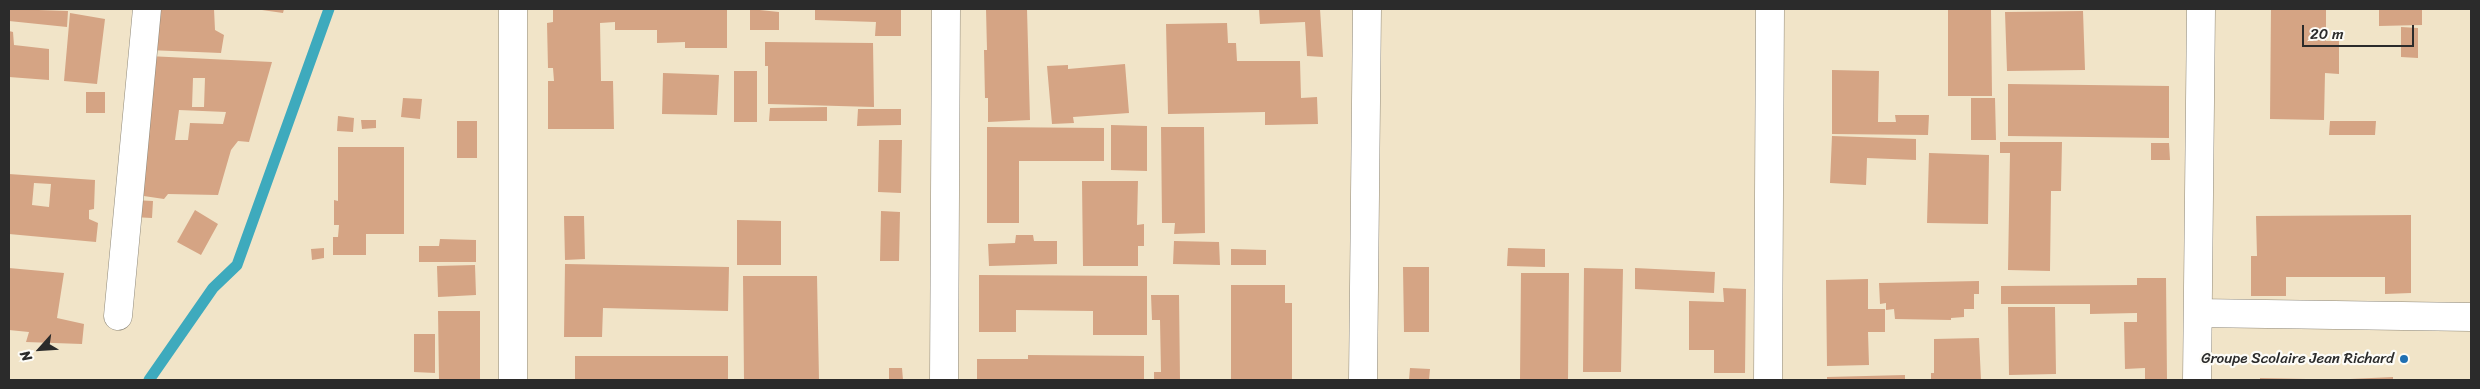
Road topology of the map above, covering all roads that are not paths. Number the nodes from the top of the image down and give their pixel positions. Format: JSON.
{"nodes":[{"id":1,"x":147,"y":9,"type":"edge"},
{"id":2,"x":513,"y":9,"type":"edge"},
{"id":3,"x":946,"y":9,"type":"edge"},
{"id":4,"x":1367,"y":9,"type":"edge"},
{"id":5,"x":1770,"y":9,"type":"edge"},
{"id":6,"x":2200,"y":9,"type":"edge"},
{"id":7,"x":2198,"y":313,"type":"junction"},
{"id":8,"x":118,"y":316,"type":"dead end"},
{"id":9,"x":2471,"y":317,"type":"edge"},
{"id":10,"x":513,"y":380,"type":"edge"},
{"id":11,"x":944,"y":380,"type":"edge"},
{"id":12,"x":1363,"y":380,"type":"edge"},
{"id":13,"x":1768,"y":380,"type":"edge"},
{"id":14,"x":2197,"y":380,"type":"edge"}],
"edges":[{"from":1,"to":8,"type":"street"},
{"from":2,"to":10,"type":"street"},
{"from":3,"to":11,"type":"street"},
{"from":4,"to":12,"type":"street"},
{"from":5,"to":13,"type":"street"},
{"from":6,"to":7,"type":"street"},
{"from":7,"to":9,"type":"street"},
{"from":7,"to":14,"type":"street"}]}
